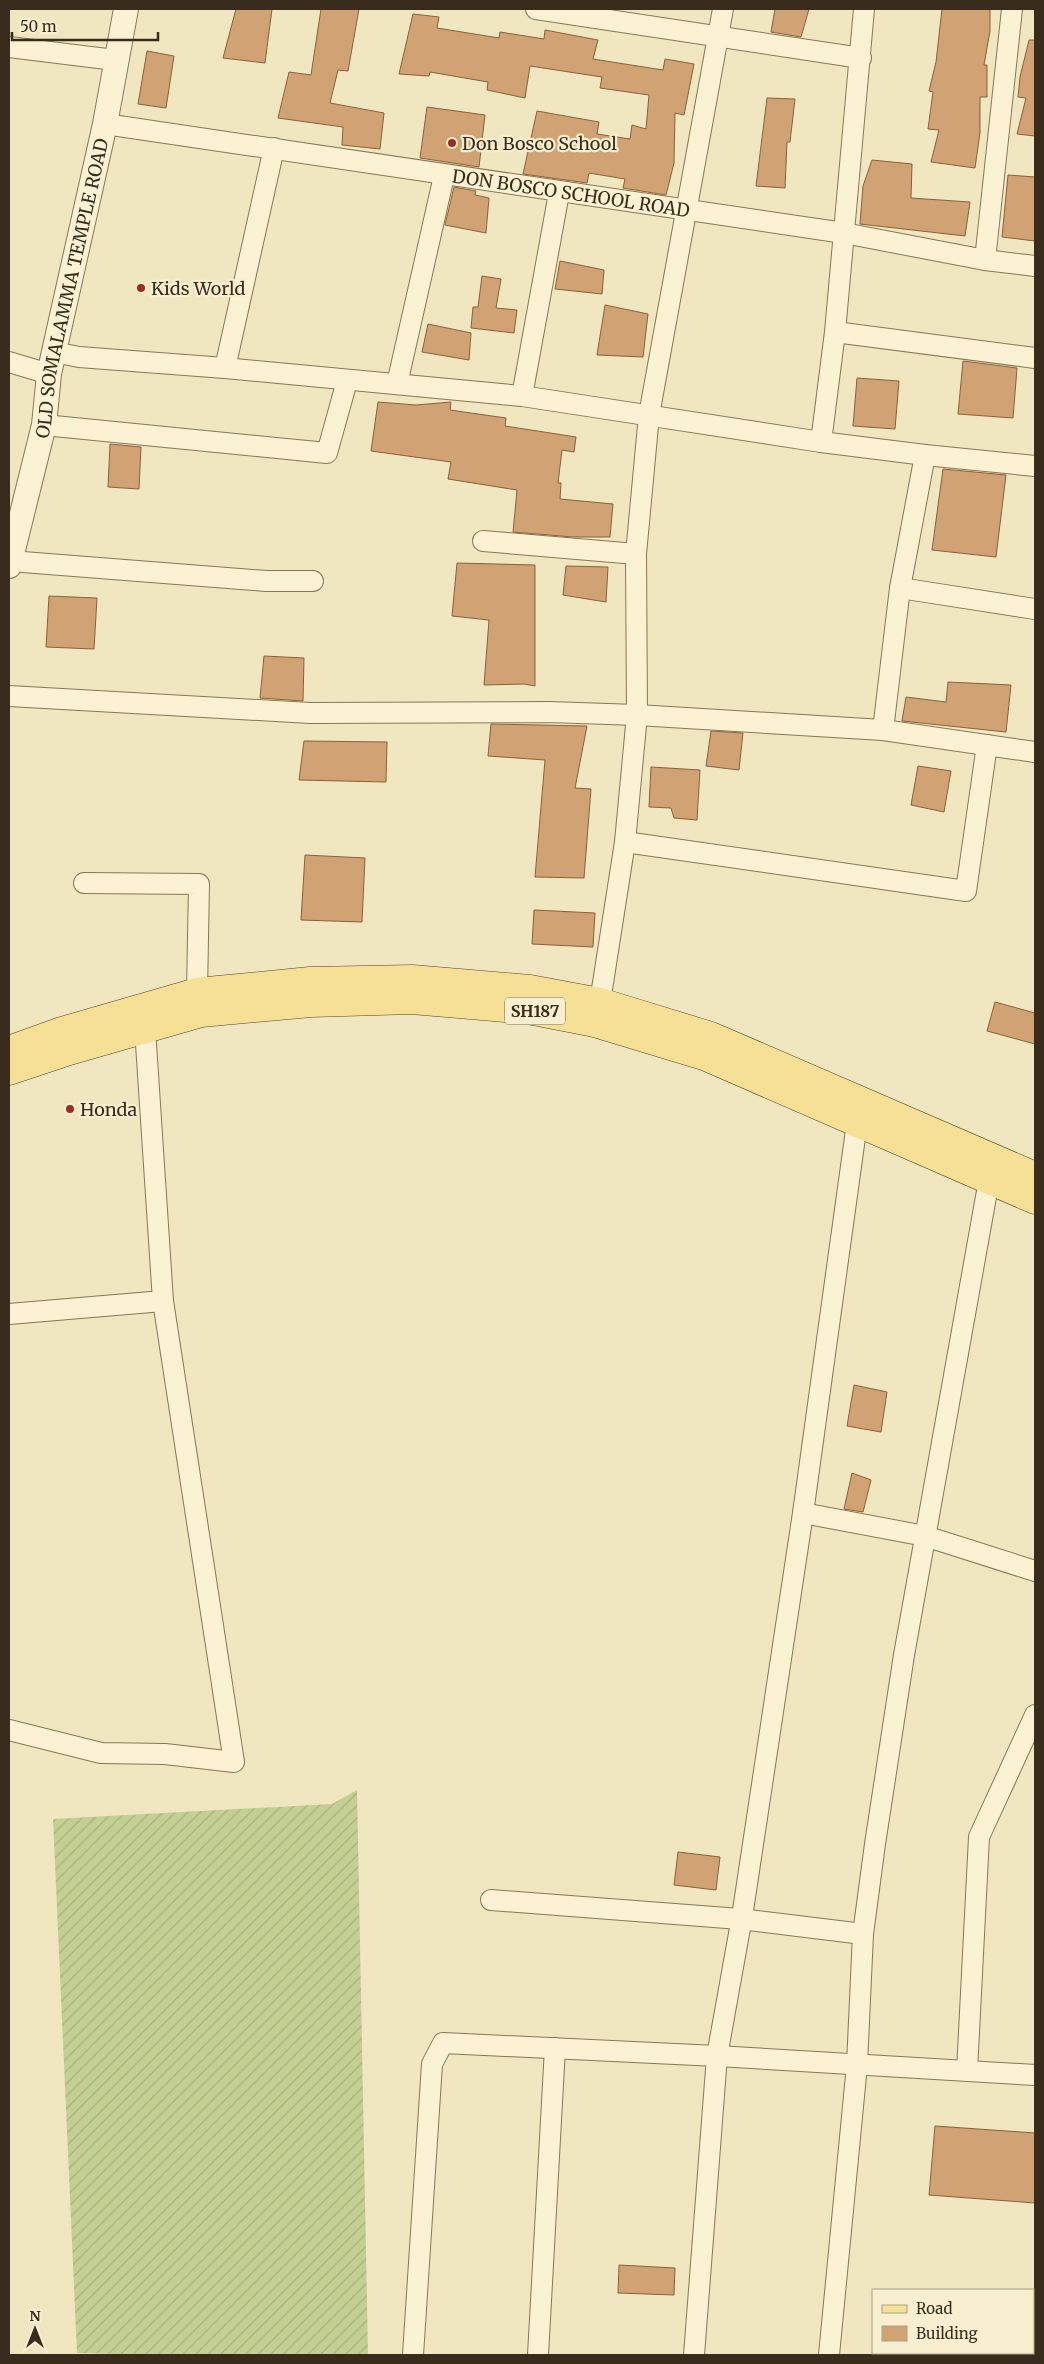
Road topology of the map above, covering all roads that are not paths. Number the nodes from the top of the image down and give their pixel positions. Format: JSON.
{"nodes":[{"id":1,"x":126,"y":9,"type":"edge"},
{"id":2,"x":536,"y":9,"type":"edge"},
{"id":3,"x":723,"y":9,"type":"edge"},
{"id":4,"x":864,"y":9,"type":"edge"},
{"id":5,"x":1012,"y":9,"type":"edge"},
{"id":6,"x":608,"y":15,"type":"edge"},
{"id":7,"x":719,"y":36,"type":"junction"},
{"id":8,"x":9,"y":47,"type":"edge"},
{"id":9,"x":861,"y":58,"type":"junction"},
{"id":10,"x":115,"y":60,"type":"junction"},
{"id":11,"x":105,"y":124,"type":"junction"},
{"id":12,"x":274,"y":148,"type":"junction"},
{"id":13,"x":444,"y":176,"type":"junction"},
{"id":14,"x":560,"y":193,"type":"junction"},
{"id":15,"x":687,"y":210,"type":"junction"},
{"id":16,"x":844,"y":234,"type":"junction"},
{"id":17,"x":985,"y":260,"type":"junction"},
{"id":18,"x":1035,"y":266,"type":"edge"},
{"id":19,"x":835,"y":332,"type":"junction"},
{"id":20,"x":1035,"y":358,"type":"edge"},
{"id":21,"x":9,"y":362,"type":"edge"},
{"id":22,"x":52,"y":363,"type":"junction"},
{"id":23,"x":225,"y":368,"type":"junction"},
{"id":24,"x":346,"y":381,"type":"junction"},
{"id":25,"x":397,"y":384,"type":"junction"},
{"id":26,"x":522,"y":396,"type":"junction"},
{"id":27,"x":649,"y":414,"type":"junction"},
{"id":28,"x":44,"y":425,"type":"junction"},
{"id":29,"x":821,"y":442,"type":"junction"},
{"id":30,"x":925,"y":455,"type":"junction"},
{"id":31,"x":1035,"y":466,"type":"edge"},
{"id":32,"x":16,"y":509,"type":"edge"},
{"id":33,"x":483,"y":541,"type":"dead end"},
{"id":34,"x":636,"y":554,"type":"junction"},
{"id":35,"x":9,"y":564,"type":"edge"},
{"id":36,"x":313,"y":581,"type":"dead end"},
{"id":37,"x":900,"y":588,"type":"junction"},
{"id":38,"x":1035,"y":609,"type":"edge"},
{"id":39,"x":9,"y":696,"type":"edge"},
{"id":40,"x":637,"y":715,"type":"junction"},
{"id":41,"x":883,"y":730,"type":"junction"},
{"id":42,"x":987,"y":745,"type":"junction"},
{"id":43,"x":1035,"y":752,"type":"edge"},
{"id":44,"x":625,"y":842,"type":"junction"},
{"id":45,"x":84,"y":883,"type":"dead end"},
{"id":46,"x":197,"y":992,"type":"junction"},
{"id":47,"x":600,"y":1002,"type":"junction"},
{"id":48,"x":146,"y":1029,"type":"junction"},
{"id":49,"x":9,"y":1050,"type":"edge"},
{"id":50,"x":9,"y":1071,"type":"edge"},
{"id":51,"x":858,"y":1123,"type":"junction"},
{"id":52,"x":1035,"y":1176,"type":"edge"},
{"id":53,"x":989,"y":1180,"type":"junction"},
{"id":54,"x":1035,"y":1200,"type":"edge"},
{"id":55,"x":163,"y":1301,"type":"junction"},
{"id":56,"x":9,"y":1314,"type":"edge"},
{"id":57,"x":803,"y":1513,"type":"junction"},
{"id":58,"x":925,"y":1536,"type":"junction"},
{"id":59,"x":1035,"y":1571,"type":"edge"},
{"id":60,"x":1035,"y":1715,"type":"edge"},
{"id":61,"x":9,"y":1730,"type":"edge"},
{"id":62,"x":491,"y":1900,"type":"dead end"},
{"id":63,"x":740,"y":1918,"type":"junction"},
{"id":64,"x":863,"y":1934,"type":"junction"},
{"id":65,"x":555,"y":2048,"type":"junction"},
{"id":66,"x":717,"y":2056,"type":"junction"},
{"id":67,"x":856,"y":2065,"type":"junction"},
{"id":68,"x":967,"y":2071,"type":"junction"},
{"id":69,"x":1035,"y":2075,"type":"edge"},
{"id":70,"x":413,"y":2355,"type":"edge"},
{"id":71,"x":538,"y":2355,"type":"edge"},
{"id":72,"x":694,"y":2355,"type":"edge"},
{"id":73,"x":829,"y":2355,"type":"edge"}],
"edges":[{"from":1,"to":10,"type":"street","name":"OLD SOMALAMMA TEMPLE ROAD"},
{"from":2,"to":6,"type":"street"},
{"from":3,"to":7,"type":"street"},
{"from":4,"to":9,"type":"street"},
{"from":5,"to":17,"type":"street"},
{"from":6,"to":7,"type":"street"},
{"from":7,"to":9,"type":"street"},
{"from":7,"to":15,"type":"street"},
{"from":8,"to":10,"type":"street"},
{"from":9,"to":16,"type":"street"},
{"from":10,"to":11,"type":"street","name":"OLD SOMALAMMA TEMPLE ROAD"},
{"from":11,"to":12,"type":"street","name":"DON BOSCO SCHOOL ROAD"},
{"from":11,"to":22,"type":"street","name":"OLD SOMALAMMA TEMPLE ROAD"},
{"from":12,"to":13,"type":"street","name":"DON BOSCO SCHOOL ROAD"},
{"from":12,"to":23,"type":"street"},
{"from":13,"to":14,"type":"street","name":"DON BOSCO SCHOOL ROAD"},
{"from":13,"to":25,"type":"street"},
{"from":14,"to":15,"type":"street","name":"DON BOSCO SCHOOL ROAD"},
{"from":14,"to":26,"type":"street"},
{"from":15,"to":16,"type":"street","name":"DON BOSCO SCHOOL ROAD"},
{"from":15,"to":27,"type":"street"},
{"from":16,"to":17,"type":"street","name":"DON BOSCO SCHOOL ROAD"},
{"from":16,"to":19,"type":"street"},
{"from":17,"to":18,"type":"street","name":"DON BOSCO SCHOOL ROAD"},
{"from":19,"to":20,"type":"street"},
{"from":19,"to":29,"type":"street"},
{"from":21,"to":22,"type":"street"},
{"from":22,"to":23,"type":"street"},
{"from":22,"to":28,"type":"street","name":"OLD SOMALAMMA TEMPLE ROAD"},
{"from":23,"to":24,"type":"street"},
{"from":24,"to":25,"type":"street"},
{"from":24,"to":28,"type":"street"},
{"from":25,"to":26,"type":"street"},
{"from":26,"to":27,"type":"street"},
{"from":27,"to":29,"type":"street"},
{"from":27,"to":34,"type":"street"},
{"from":28,"to":32,"type":"street","name":"OLD SOMALAMMA TEMPLE ROAD"},
{"from":29,"to":30,"type":"street"},
{"from":30,"to":31,"type":"street"},
{"from":30,"to":37,"type":"street"},
{"from":32,"to":35,"type":"street","name":"OLD SOMALAMMA TEMPLE ROAD"},
{"from":33,"to":34,"type":"street"},
{"from":34,"to":40,"type":"street"},
{"from":35,"to":36,"type":"street"},
{"from":37,"to":38,"type":"street"},
{"from":37,"to":41,"type":"street"},
{"from":39,"to":40,"type":"street"},
{"from":40,"to":41,"type":"street"},
{"from":40,"to":44,"type":"street"},
{"from":41,"to":42,"type":"street"},
{"from":42,"to":43,"type":"street"},
{"from":42,"to":44,"type":"street"},
{"from":44,"to":47,"type":"street"},
{"from":45,"to":46,"type":"street"},
{"from":46,"to":47,"type":"main road","number":"SH187"},
{"from":46,"to":49,"type":"main road","number":"SH187"},
{"from":47,"to":52,"type":"main road","number":"SH187"},
{"from":48,"to":50,"type":"main road","number":"SH187"},
{"from":48,"to":51,"type":"main road","number":"SH187"},
{"from":48,"to":55,"type":"street"},
{"from":51,"to":53,"type":"main road","number":"SH187"},
{"from":51,"to":57,"type":"street"},
{"from":53,"to":54,"type":"main road","number":"SH187"},
{"from":53,"to":58,"type":"street"},
{"from":55,"to":56,"type":"street"},
{"from":55,"to":61,"type":"street"},
{"from":57,"to":58,"type":"street"},
{"from":57,"to":63,"type":"street"},
{"from":58,"to":59,"type":"street"},
{"from":58,"to":64,"type":"street"},
{"from":60,"to":68,"type":"street"},
{"from":62,"to":63,"type":"street"},
{"from":63,"to":64,"type":"street"},
{"from":63,"to":66,"type":"street"},
{"from":64,"to":67,"type":"street"},
{"from":65,"to":66,"type":"street"},
{"from":65,"to":70,"type":"street"},
{"from":65,"to":71,"type":"street"},
{"from":66,"to":67,"type":"street"},
{"from":66,"to":72,"type":"street"},
{"from":67,"to":68,"type":"street"},
{"from":67,"to":73,"type":"street"},
{"from":68,"to":69,"type":"street"}]}
